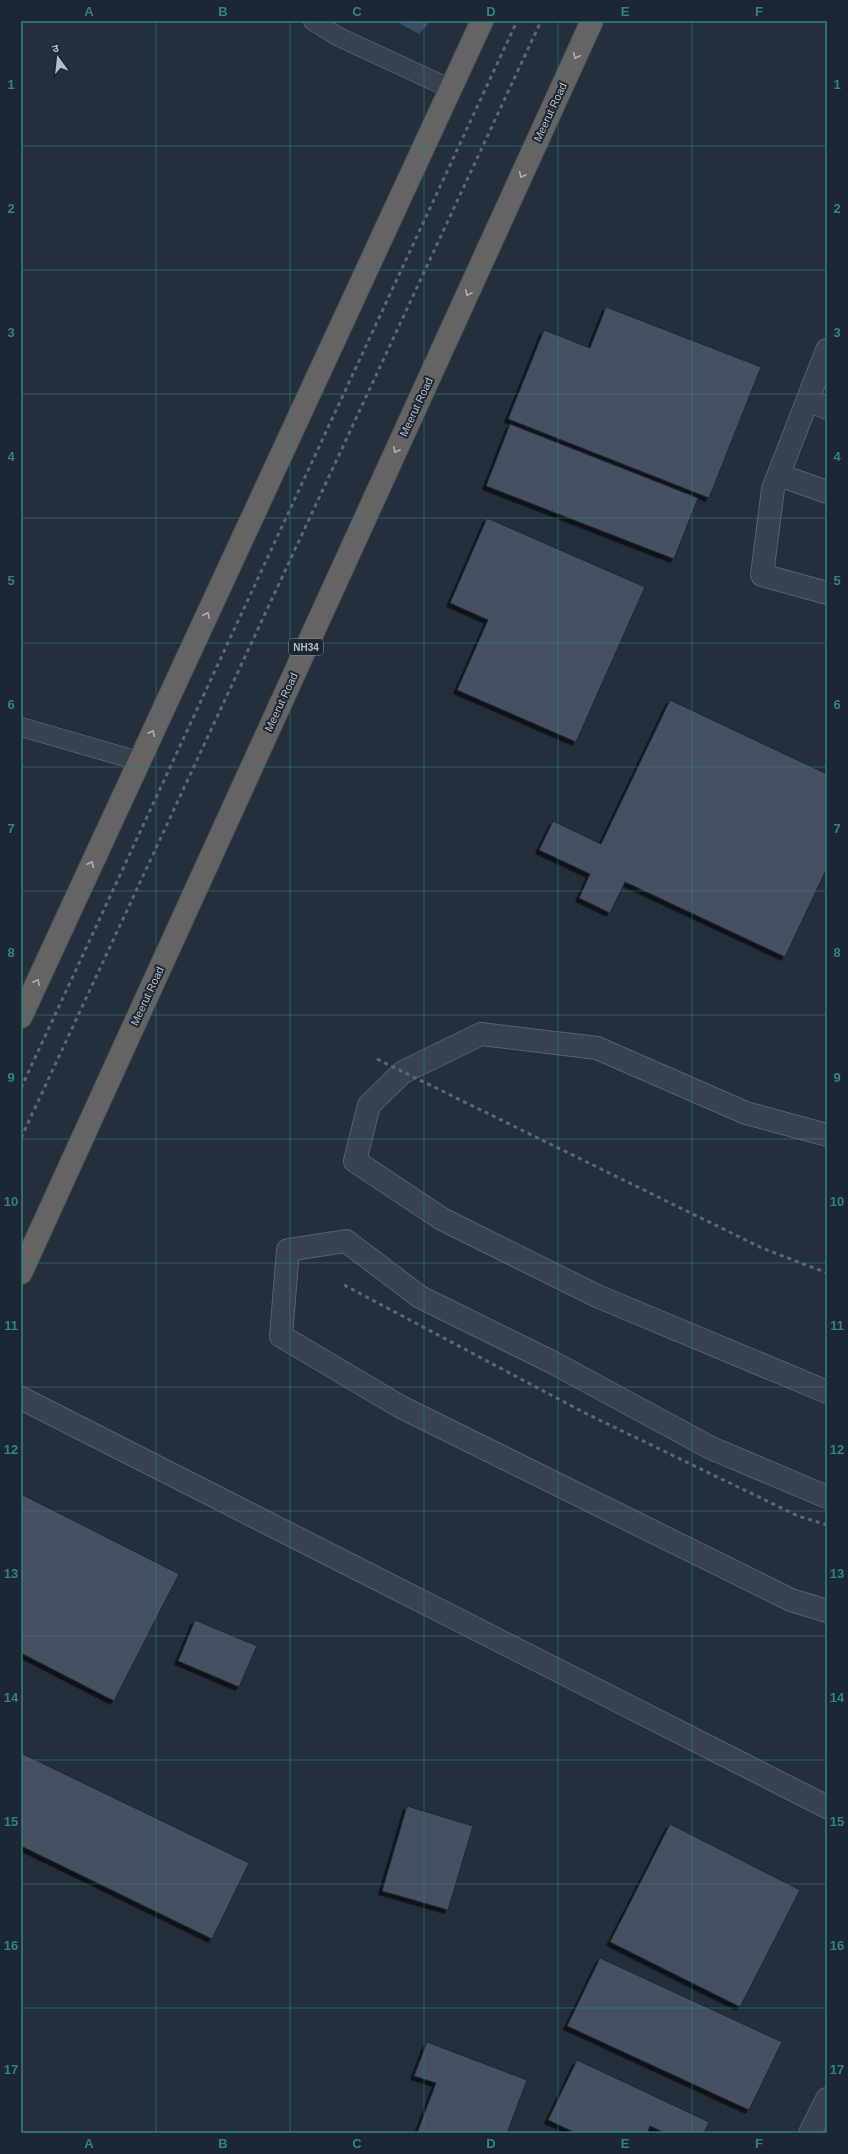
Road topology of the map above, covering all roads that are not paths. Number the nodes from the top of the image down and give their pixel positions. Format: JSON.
{"nodes":[{"id":1,"x":313,"y":21,"type":"edge"},
{"id":2,"x":482,"y":21,"type":"edge"},
{"id":3,"x":592,"y":21,"type":"edge"},
{"id":4,"x":449,"y":88,"type":"junction"},
{"id":5,"x":827,"y":350,"type":"edge"},
{"id":6,"x":817,"y":404,"type":"edge"},
{"id":7,"x":778,"y":475,"type":"junction"},
{"id":8,"x":827,"y":492,"type":"edge"},
{"id":9,"x":827,"y":593,"type":"edge"},
{"id":10,"x":21,"y":727,"type":"edge"},
{"id":11,"x":139,"y":761,"type":"junction"},
{"id":12,"x":21,"y":1017,"type":"edge"},
{"id":13,"x":827,"y":1135,"type":"edge"},
{"id":14,"x":21,"y":1273,"type":"edge"},
{"id":15,"x":827,"y":1392,"type":"edge"},
{"id":16,"x":21,"y":1398,"type":"edge"},
{"id":17,"x":827,"y":1497,"type":"edge"},
{"id":18,"x":827,"y":1611,"type":"edge"},
{"id":19,"x":827,"y":1808,"type":"edge"},
{"id":20,"x":827,"y":2099,"type":"edge"},
{"id":21,"x":810,"y":2133,"type":"edge"}],
"edges":[{"from":1,"to":4,"type":"lane"},
{"from":2,"to":4,"type":"highway"},
{"from":3,"to":14,"type":"highway","name":"Meerut Road","number":"NH34","one_way":true},
{"from":11,"to":4,"type":"highway","one_way":true},
{"from":5,"to":6,"type":"street"},
{"from":6,"to":7,"type":"street"},
{"from":7,"to":8,"type":"street"},
{"from":7,"to":9,"type":"street"},
{"from":10,"to":11,"type":"lane"},
{"from":12,"to":11,"type":"highway","one_way":true},
{"from":13,"to":15,"type":"street"},
{"from":16,"to":19,"type":"street"},
{"from":17,"to":18,"type":"street"},
{"from":20,"to":21,"type":"street"}]}
